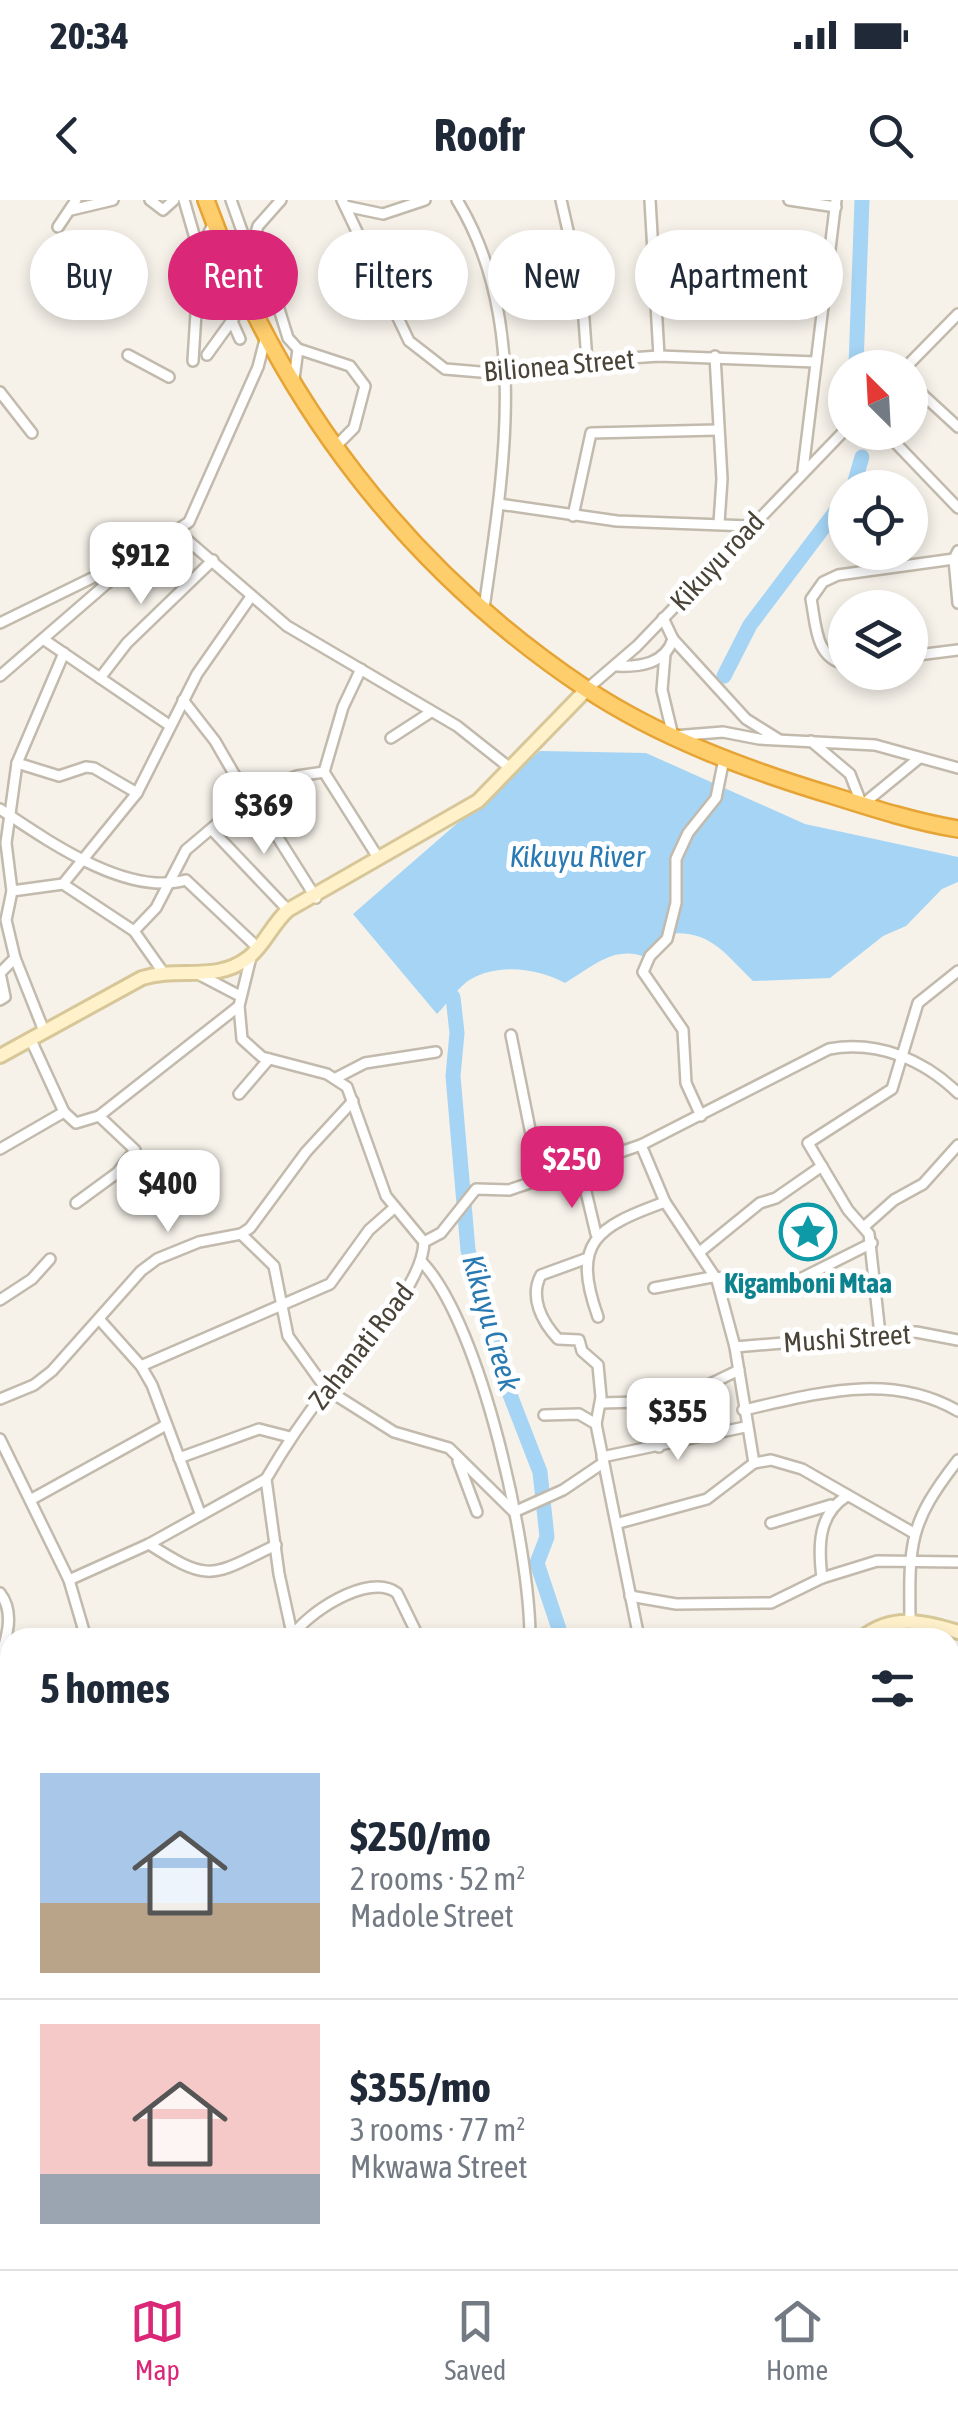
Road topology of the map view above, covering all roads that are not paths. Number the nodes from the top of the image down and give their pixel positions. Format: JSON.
{"nodes":[{"id":1,"x":113,"y":200,"type":"edge"},
{"id":2,"x":150,"y":200,"type":"edge"},
{"id":3,"x":174,"y":200,"type":"edge"},
{"id":4,"x":184,"y":200,"type":"edge"},
{"id":5,"x":206,"y":200,"type":"edge"},
{"id":6,"x":230,"y":200,"type":"edge"},
{"id":7,"x":282,"y":200,"type":"edge"},
{"id":8,"x":425,"y":200,"type":"edge"},
{"id":9,"x":457,"y":200,"type":"edge"},
{"id":10,"x":560,"y":200,"type":"edge"},
{"id":11,"x":650,"y":200,"type":"edge"},
{"id":12,"x":789,"y":200,"type":"edge"},
{"id":13,"x":344,"y":203,"type":"edge"},
{"id":14,"x":836,"y":204,"type":"edge"},
{"id":15,"x":73,"y":205,"type":"edge"},
{"id":16,"x":214,"y":222,"type":"junction"},
{"id":17,"x":58,"y":227,"type":"dead end"},
{"id":18,"x":194,"y":230,"type":"edge"},
{"id":19,"x":210,"y":230,"type":"edge"},
{"id":20,"x":217,"y":230,"type":"edge"},
{"id":21,"x":242,"y":230,"type":"edge"},
{"id":22,"x":257,"y":230,"type":"edge"},
{"id":23,"x":652,"y":230,"type":"edge"},
{"id":24,"x":833,"y":230,"type":"edge"},
{"id":25,"x":958,"y":314,"type":"edge"},
{"id":26,"x":196,"y":320,"type":"edge"},
{"id":27,"x":255,"y":320,"type":"edge"},
{"id":28,"x":282,"y":320,"type":"edge"},
{"id":29,"x":658,"y":320,"type":"edge"},
{"id":30,"x":821,"y":320,"type":"edge"},
{"id":31,"x":232,"y":322,"type":"joint"},
{"id":32,"x":240,"y":339,"type":"dead end"},
{"id":33,"x":265,"y":340,"type":"junction"},
{"id":34,"x":298,"y":349,"type":"junction"},
{"id":35,"x":923,"y":350,"type":"edge"},
{"id":36,"x":128,"y":355,"type":"dead end"},
{"id":37,"x":207,"y":355,"type":"dead end"},
{"id":38,"x":660,"y":356,"type":"junction"},
{"id":39,"x":715,"y":356,"type":"junction"},
{"id":40,"x":587,"y":361,"type":"junction"},
{"id":41,"x":193,"y":362,"type":"dead end"},
{"id":42,"x":816,"y":362,"type":"junction"},
{"id":43,"x":504,"y":374,"type":"junction"},
{"id":44,"x":169,"y":378,"type":"dead end"},
{"id":45,"x":294,"y":382,"type":"junction"},
{"id":46,"x":0,"y":392,"type":"edge"},
{"id":47,"x":928,"y":400,"type":"edge"},
{"id":48,"x":958,"y":427,"type":"edge"},
{"id":49,"x":718,"y":430,"type":"junction"},
{"id":50,"x":32,"y":433,"type":"dead end"},
{"id":51,"x":828,"y":446,"type":"edge"},
{"id":52,"x":334,"y":448,"type":"junction"},
{"id":53,"x":903,"y":450,"type":"edge"},
{"id":54,"x":803,"y":470,"type":"junction"},
{"id":55,"x":499,"y":504,"type":"junction"},
{"id":56,"x":958,"y":508,"type":"edge"},
{"id":57,"x":573,"y":516,"type":"junction"},
{"id":58,"x":719,"y":523,"type":"junction"},
{"id":59,"x":749,"y":526,"type":"junction"},
{"id":60,"x":178,"y":532,"type":"junction"},
{"id":61,"x":141,"y":554,"type":"junction"},
{"id":62,"x":956,"y":555,"type":"edge"},
{"id":63,"x":212,"y":560,"type":"junction"},
{"id":64,"x":250,"y":598,"type":"junction"},
{"id":65,"x":958,"y":603,"type":"edge"},
{"id":66,"x":484,"y":608,"type":"junction"},
{"id":67,"x":663,"y":618,"type":"junction"},
{"id":68,"x":0,"y":623,"type":"edge"},
{"id":69,"x":43,"y":639,"type":"junction"},
{"id":70,"x":673,"y":639,"type":"junction"},
{"id":71,"x":958,"y":650,"type":"edge"},
{"id":72,"x":64,"y":654,"type":"junction"},
{"id":73,"x":665,"y":654,"type":"junction"},
{"id":74,"x":928,"y":654,"type":"edge"},
{"id":75,"x":828,"y":657,"type":"edge"},
{"id":76,"x":617,"y":666,"type":"junction"},
{"id":77,"x":361,"y":669,"type":"junction"},
{"id":78,"x":0,"y":676,"type":"edge"},
{"id":79,"x":100,"y":678,"type":"junction"},
{"id":80,"x":587,"y":689,"type":"junction"},
{"id":81,"x":183,"y":700,"type":"junction"},
{"id":82,"x":431,"y":712,"type":"junction"},
{"id":83,"x":169,"y":725,"type":"junction"},
{"id":84,"x":673,"y":736,"type":"junction"},
{"id":85,"x":391,"y":738,"type":"dead end"},
{"id":86,"x":805,"y":738,"type":"junction"},
{"id":87,"x":778,"y":739,"type":"junction"},
{"id":88,"x":724,"y":759,"type":"junction"},
{"id":89,"x":918,"y":759,"type":"junction"},
{"id":90,"x":18,"y":763,"type":"junction"},
{"id":91,"x":510,"y":768,"type":"junction"},
{"id":92,"x":958,"y":768,"type":"edge"},
{"id":93,"x":324,"y":772,"type":"junction"},
{"id":94,"x":137,"y":793,"type":"junction"},
{"id":95,"x":249,"y":797,"type":"junction"},
{"id":96,"x":862,"y":805,"type":"junction"},
{"id":97,"x":4,"y":812,"type":"edge"},
{"id":98,"x":958,"y":829,"type":"edge"},
{"id":99,"x":212,"y":830,"type":"junction"},
{"id":100,"x":379,"y":859,"type":"junction"},
{"id":101,"x":82,"y":861,"type":"junction"},
{"id":102,"x":63,"y":884,"type":"junction"},
{"id":103,"x":169,"y":884,"type":"junction"},
{"id":104,"x":12,"y":891,"type":"junction"},
{"id":105,"x":316,"y":898,"type":"junction"},
{"id":106,"x":288,"y":910,"type":"junction"},
{"id":107,"x":3,"y":925,"type":"edge"},
{"id":108,"x":134,"y":931,"type":"junction"},
{"id":109,"x":254,"y":952,"type":"junction"},
{"id":110,"x":16,"y":958,"type":"junction"},
{"id":111,"x":958,"y":970,"type":"edge"},
{"id":112,"x":163,"y":972,"type":"junction"},
{"id":113,"x":196,"y":973,"type":"junction"},
{"id":114,"x":0,"y":1000,"type":"edge"},
{"id":115,"x":240,"y":1001,"type":"junction"},
{"id":116,"x":44,"y":1031,"type":"junction"},
{"id":117,"x":511,"y":1035,"type":"dead end"},
{"id":118,"x":30,"y":1038,"type":"junction"},
{"id":119,"x":436,"y":1052,"type":"dead end"},
{"id":120,"x":901,"y":1054,"type":"junction"},
{"id":121,"x":0,"y":1056,"type":"edge"},
{"id":122,"x":268,"y":1059,"type":"junction"},
{"id":123,"x":336,"y":1078,"type":"junction"},
{"id":124,"x":958,"y":1091,"type":"edge"},
{"id":125,"x":240,"y":1094,"type":"dead end"},
{"id":126,"x":353,"y":1101,"type":"junction"},
{"id":127,"x":64,"y":1112,"type":"junction"},
{"id":128,"x":99,"y":1116,"type":"junction"},
{"id":129,"x":701,"y":1116,"type":"junction"},
{"id":130,"x":641,"y":1145,"type":"junction"},
{"id":131,"x":958,"y":1145,"type":"edge"},
{"id":132,"x":0,"y":1149,"type":"edge"},
{"id":133,"x":586,"y":1164,"type":"junction"},
{"id":134,"x":822,"y":1166,"type":"junction"},
{"id":135,"x":571,"y":1168,"type":"junction"},
{"id":136,"x":583,"y":1178,"type":"junction"},
{"id":137,"x":540,"y":1179,"type":"junction"},
{"id":138,"x":664,"y":1202,"type":"junction"},
{"id":139,"x":76,"y":1204,"type":"dead end"},
{"id":140,"x":394,"y":1208,"type":"junction"},
{"id":141,"x":866,"y":1225,"type":"junction"},
{"id":142,"x":241,"y":1234,"type":"junction"},
{"id":143,"x":596,"y":1234,"type":"junction"},
{"id":144,"x":424,"y":1242,"type":"junction"},
{"id":145,"x":872,"y":1243,"type":"junction"},
{"id":146,"x":701,"y":1251,"type":"junction"},
{"id":147,"x":50,"y":1259,"type":"dead end"},
{"id":148,"x":585,"y":1260,"type":"junction"},
{"id":149,"x":422,"y":1262,"type":"junction"},
{"id":150,"x":717,"y":1280,"type":"junction"},
{"id":151,"x":654,"y":1288,"type":"dead end"},
{"id":152,"x":0,"y":1300,"type":"edge"},
{"id":153,"x":282,"y":1302,"type":"junction"},
{"id":154,"x":598,"y":1317,"type":"dead end"},
{"id":155,"x":99,"y":1318,"type":"junction"},
{"id":156,"x":880,"y":1334,"type":"junction"},
{"id":157,"x":958,"y":1340,"type":"edge"},
{"id":158,"x":735,"y":1347,"type":"junction"},
{"id":159,"x":141,"y":1366,"type":"junction"},
{"id":160,"x":738,"y":1370,"type":"junction"},
{"id":161,"x":326,"y":1389,"type":"junction"},
{"id":162,"x":0,"y":1399,"type":"edge"},
{"id":163,"x":656,"y":1402,"type":"junction"},
{"id":164,"x":601,"y":1404,"type":"junction"},
{"id":165,"x":742,"y":1410,"type":"junction"},
{"id":166,"x":958,"y":1411,"type":"edge"},
{"id":167,"x":544,"y":1415,"type":"dead end"},
{"id":168,"x":596,"y":1424,"type":"junction"},
{"id":169,"x":166,"y":1425,"type":"junction"},
{"id":170,"x":746,"y":1427,"type":"junction"},
{"id":171,"x":290,"y":1438,"type":"junction"},
{"id":172,"x":0,"y":1439,"type":"edge"},
{"id":173,"x":659,"y":1447,"type":"junction"},
{"id":174,"x":454,"y":1454,"type":"junction"},
{"id":175,"x":179,"y":1458,"type":"junction"},
{"id":176,"x":603,"y":1460,"type":"junction"},
{"id":177,"x":958,"y":1460,"type":"edge"},
{"id":178,"x":754,"y":1463,"type":"junction"},
{"id":179,"x":266,"y":1479,"type":"junction"},
{"id":180,"x":847,"y":1496,"type":"junction"},
{"id":181,"x":32,"y":1499,"type":"junction"},
{"id":182,"x":832,"y":1506,"type":"junction"},
{"id":183,"x":200,"y":1512,"type":"junction"},
{"id":184,"x":477,"y":1512,"type":"dead end"},
{"id":185,"x":514,"y":1512,"type":"junction"},
{"id":186,"x":619,"y":1523,"type":"junction"},
{"id":187,"x":771,"y":1523,"type":"dead end"},
{"id":188,"x":912,"y":1532,"type":"junction"},
{"id":189,"x":149,"y":1544,"type":"junction"},
{"id":190,"x":276,"y":1545,"type":"junction"},
{"id":191,"x":910,"y":1560,"type":"junction"},
{"id":192,"x":958,"y":1562,"type":"edge"},
{"id":193,"x":822,"y":1578,"type":"junction"},
{"id":194,"x":68,"y":1580,"type":"junction"},
{"id":195,"x":0,"y":1592,"type":"edge"},
{"id":196,"x":630,"y":1596,"type":"junction"},
{"id":197,"x":910,"y":1620,"type":"junction"},
{"id":198,"x":6,"y":1628,"type":"edge"},
{"id":199,"x":83,"y":1628,"type":"edge"},
{"id":200,"x":291,"y":1628,"type":"edge"},
{"id":201,"x":303,"y":1628,"type":"edge"},
{"id":202,"x":414,"y":1628,"type":"edge"},
{"id":203,"x":529,"y":1628,"type":"edge"},
{"id":204,"x":637,"y":1628,"type":"edge"},
{"id":205,"x":875,"y":1628,"type":"edge"},
{"id":206,"x":942,"y":1628,"type":"edge"}],
"edges":[{"from":1,"to":15,"type":"street"},
{"from":2,"to":3,"type":"street"},
{"from":4,"to":18,"type":"street"},
{"from":5,"to":16,"type":"highway"},
{"from":6,"to":21,"type":"street"},
{"from":7,"to":22,"type":"street"},
{"from":8,"to":13,"type":"street"},
{"from":9,"to":43,"type":"street"},
{"from":10,"to":40,"type":"street"},
{"from":11,"to":23,"type":"street"},
{"from":12,"to":14,"type":"street"},
{"from":13,"to":43,"type":"street","name":"Bilionea Street"},
{"from":14,"to":24,"type":"street"},
{"from":15,"to":17,"type":"street"},
{"from":16,"to":19,"type":"street"},
{"from":16,"to":20,"type":"highway"},
{"from":25,"to":35,"type":"street"},
{"from":26,"to":41,"type":"street"},
{"from":27,"to":33,"type":"highway"},
{"from":28,"to":34,"type":"street"},
{"from":29,"to":38,"type":"street"},
{"from":30,"to":42,"type":"street"},
{"from":31,"to":32,"type":"street"},
{"from":31,"to":37,"type":"street"},
{"from":33,"to":45,"type":"highway"},
{"from":33,"to":60,"type":"street"},
{"from":34,"to":45,"type":"street"},
{"from":34,"to":52,"type":"street"},
{"from":36,"to":44,"type":"street"},
{"from":38,"to":39,"type":"street","name":"Bilionea Street"},
{"from":38,"to":40,"type":"street","name":"Bilionea Street"},
{"from":39,"to":42,"type":"street","name":"Bilionea Street"},
{"from":39,"to":49,"type":"street"},
{"from":40,"to":43,"type":"street","name":"Bilionea Street"},
{"from":42,"to":54,"type":"street"},
{"from":43,"to":55,"type":"street"},
{"from":45,"to":52,"type":"highway"},
{"from":46,"to":50,"type":"street"},
{"from":47,"to":48,"type":"street"},
{"from":49,"to":57,"type":"street"},
{"from":49,"to":58,"type":"street"},
{"from":51,"to":54,"type":"street","name":"Kikuyu road"},
{"from":52,"to":66,"type":"highway"},
{"from":53,"to":56,"type":"street"},
{"from":54,"to":59,"type":"street","name":"Kikuyu road"},
{"from":55,"to":57,"type":"street"},
{"from":55,"to":66,"type":"street"},
{"from":57,"to":58,"type":"street"},
{"from":58,"to":59,"type":"street"},
{"from":59,"to":67,"type":"street","name":"Kikuyu road"},
{"from":60,"to":61,"type":"street"},
{"from":60,"to":63,"type":"street"},
{"from":61,"to":68,"type":"street"},
{"from":61,"to":69,"type":"street"},
{"from":62,"to":65,"type":"street"},
{"from":62,"to":75,"type":"street"},
{"from":63,"to":64,"type":"street"},
{"from":63,"to":79,"type":"street"},
{"from":64,"to":77,"type":"street"},
{"from":64,"to":81,"type":"street"},
{"from":66,"to":80,"type":"highway"},
{"from":67,"to":70,"type":"street"},
{"from":67,"to":76,"type":"street","name":"Kikuyu road"},
{"from":69,"to":72,"type":"street"},
{"from":69,"to":78,"type":"street"},
{"from":70,"to":73,"type":"street"},
{"from":70,"to":87,"type":"street"},
{"from":71,"to":74,"type":"street"},
{"from":72,"to":79,"type":"street"},
{"from":72,"to":90,"type":"street"},
{"from":73,"to":76,"type":"street"},
{"from":73,"to":84,"type":"street"},
{"from":76,"to":80,"type":"street","name":"Kikuyu road"},
{"from":77,"to":82,"type":"street"},
{"from":77,"to":93,"type":"street"},
{"from":79,"to":83,"type":"street"},
{"from":80,"to":84,"type":"highway"},
{"from":80,"to":91,"type":"street"},
{"from":81,"to":83,"type":"street"},
{"from":81,"to":95,"type":"street"},
{"from":82,"to":85,"type":"street"},
{"from":82,"to":91,"type":"street"},
{"from":83,"to":94,"type":"street"},
{"from":84,"to":87,"type":"street"},
{"from":84,"to":88,"type":"highway"},
{"from":86,"to":87,"type":"street"},
{"from":86,"to":89,"type":"street"},
{"from":86,"to":96,"type":"street"},
{"from":88,"to":96,"type":"highway"},
{"from":88,"to":129,"type":"street"},
{"from":89,"to":92,"type":"street"},
{"from":89,"to":96,"type":"street"},
{"from":90,"to":94,"type":"street"},
{"from":90,"to":97,"type":"street"},
{"from":91,"to":100,"type":"street"},
{"from":93,"to":95,"type":"street"},
{"from":93,"to":100,"type":"street"},
{"from":94,"to":101,"type":"street"},
{"from":95,"to":99,"type":"street"},
{"from":95,"to":105,"type":"street"},
{"from":96,"to":98,"type":"highway"},
{"from":97,"to":101,"type":"street"},
{"from":97,"to":104,"type":"street"},
{"from":99,"to":103,"type":"street"},
{"from":99,"to":106,"type":"street"},
{"from":100,"to":105,"type":"street"},
{"from":101,"to":102,"type":"street"},
{"from":101,"to":103,"type":"street"},
{"from":102,"to":104,"type":"street"},
{"from":102,"to":108,"type":"street"},
{"from":103,"to":108,"type":"street"},
{"from":103,"to":109,"type":"street"},
{"from":104,"to":107,"type":"street"},
{"from":105,"to":106,"type":"street"},
{"from":106,"to":109,"type":"street"},
{"from":107,"to":110,"type":"street"},
{"from":108,"to":112,"type":"street"},
{"from":109,"to":113,"type":"street"},
{"from":109,"to":115,"type":"street"},
{"from":110,"to":114,"type":"street"},
{"from":110,"to":116,"type":"street"},
{"from":111,"to":120,"type":"street"},
{"from":112,"to":113,"type":"street"},
{"from":112,"to":116,"type":"street"},
{"from":113,"to":115,"type":"street"},
{"from":115,"to":122,"type":"street"},
{"from":115,"to":128,"type":"street"},
{"from":116,"to":118,"type":"street"},
{"from":117,"to":137,"type":"street"},
{"from":118,"to":121,"type":"street"},
{"from":118,"to":127,"type":"street"},
{"from":119,"to":123,"type":"street"},
{"from":120,"to":124,"type":"street"},
{"from":120,"to":129,"type":"street"},
{"from":120,"to":134,"type":"street"},
{"from":122,"to":123,"type":"street"},
{"from":122,"to":125,"type":"street"},
{"from":123,"to":126,"type":"street"},
{"from":126,"to":140,"type":"street"},
{"from":126,"to":142,"type":"street"},
{"from":127,"to":128,"type":"street"},
{"from":127,"to":132,"type":"street"},
{"from":128,"to":139,"type":"street"},
{"from":129,"to":130,"type":"street"},
{"from":130,"to":133,"type":"street"},
{"from":130,"to":138,"type":"street"},
{"from":131,"to":141,"type":"street"},
{"from":133,"to":135,"type":"street"},
{"from":133,"to":136,"type":"street"},
{"from":134,"to":141,"type":"street"},
{"from":134,"to":146,"type":"street"},
{"from":135,"to":136,"type":"street"},
{"from":135,"to":137,"type":"street"},
{"from":136,"to":143,"type":"street"},
{"from":137,"to":144,"type":"street"},
{"from":138,"to":143,"type":"street"},
{"from":138,"to":146,"type":"street"},
{"from":140,"to":144,"type":"street"},
{"from":140,"to":153,"type":"street"},
{"from":141,"to":145,"type":"street"},
{"from":142,"to":153,"type":"street"},
{"from":142,"to":155,"type":"street"},
{"from":143,"to":148,"type":"street"},
{"from":144,"to":149,"type":"street","name":"Zahanati Road"},
{"from":145,"to":150,"type":"street"},
{"from":145,"to":156,"type":"street"},
{"from":146,"to":150,"type":"street"},
{"from":147,"to":152,"type":"street"},
{"from":148,"to":154,"type":"street"},
{"from":148,"to":164,"type":"street"},
{"from":149,"to":161,"type":"street","name":"Zahanati Road"},
{"from":149,"to":185,"type":"street"},
{"from":150,"to":151,"type":"street"},
{"from":150,"to":158,"type":"street"},
{"from":153,"to":159,"type":"street"},
{"from":153,"to":161,"type":"street"},
{"from":155,"to":159,"type":"street"},
{"from":155,"to":162,"type":"street"},
{"from":156,"to":157,"type":"street","name":"Mushi Street"},
{"from":156,"to":158,"type":"street","name":"Mushi Street"},
{"from":158,"to":160,"type":"street"},
{"from":159,"to":169,"type":"street"},
{"from":160,"to":163,"type":"street"},
{"from":160,"to":165,"type":"street"},
{"from":161,"to":171,"type":"street","name":"Zahanati Road"},
{"from":161,"to":174,"type":"street"},
{"from":163,"to":164,"type":"street"},
{"from":163,"to":173,"type":"street"},
{"from":164,"to":168,"type":"street"},
{"from":165,"to":166,"type":"street"},
{"from":165,"to":170,"type":"street"},
{"from":167,"to":168,"type":"street"},
{"from":168,"to":176,"type":"street"},
{"from":169,"to":175,"type":"street"},
{"from":169,"to":181,"type":"street"},
{"from":170,"to":173,"type":"street"},
{"from":170,"to":178,"type":"street"},
{"from":171,"to":175,"type":"street"},
{"from":171,"to":179,"type":"street","name":"Zahanati Road"},
{"from":172,"to":181,"type":"street"},
{"from":173,"to":176,"type":"street"},
{"from":174,"to":184,"type":"street"},
{"from":174,"to":185,"type":"street"},
{"from":175,"to":183,"type":"street"},
{"from":176,"to":185,"type":"street"},
{"from":176,"to":186,"type":"street"},
{"from":177,"to":188,"type":"street"},
{"from":178,"to":180,"type":"street"},
{"from":178,"to":186,"type":"street"},
{"from":179,"to":183,"type":"street"},
{"from":179,"to":190,"type":"street"},
{"from":180,"to":182,"type":"street"},
{"from":180,"to":188,"type":"street"},
{"from":181,"to":194,"type":"street"},
{"from":182,"to":187,"type":"street"},
{"from":182,"to":193,"type":"street"},
{"from":183,"to":189,"type":"street"},
{"from":185,"to":203,"type":"street"},
{"from":186,"to":196,"type":"street"},
{"from":188,"to":191,"type":"street"},
{"from":189,"to":190,"type":"street"},
{"from":189,"to":194,"type":"street"},
{"from":190,"to":200,"type":"street"},
{"from":191,"to":192,"type":"street"},
{"from":191,"to":193,"type":"street"},
{"from":191,"to":197,"type":"street"},
{"from":193,"to":196,"type":"street"},
{"from":194,"to":199,"type":"street"},
{"from":195,"to":198,"type":"street"},
{"from":196,"to":204,"type":"street"},
{"from":197,"to":205,"type":"street"},
{"from":197,"to":206,"type":"street"},
{"from":201,"to":202,"type":"street"}]}
